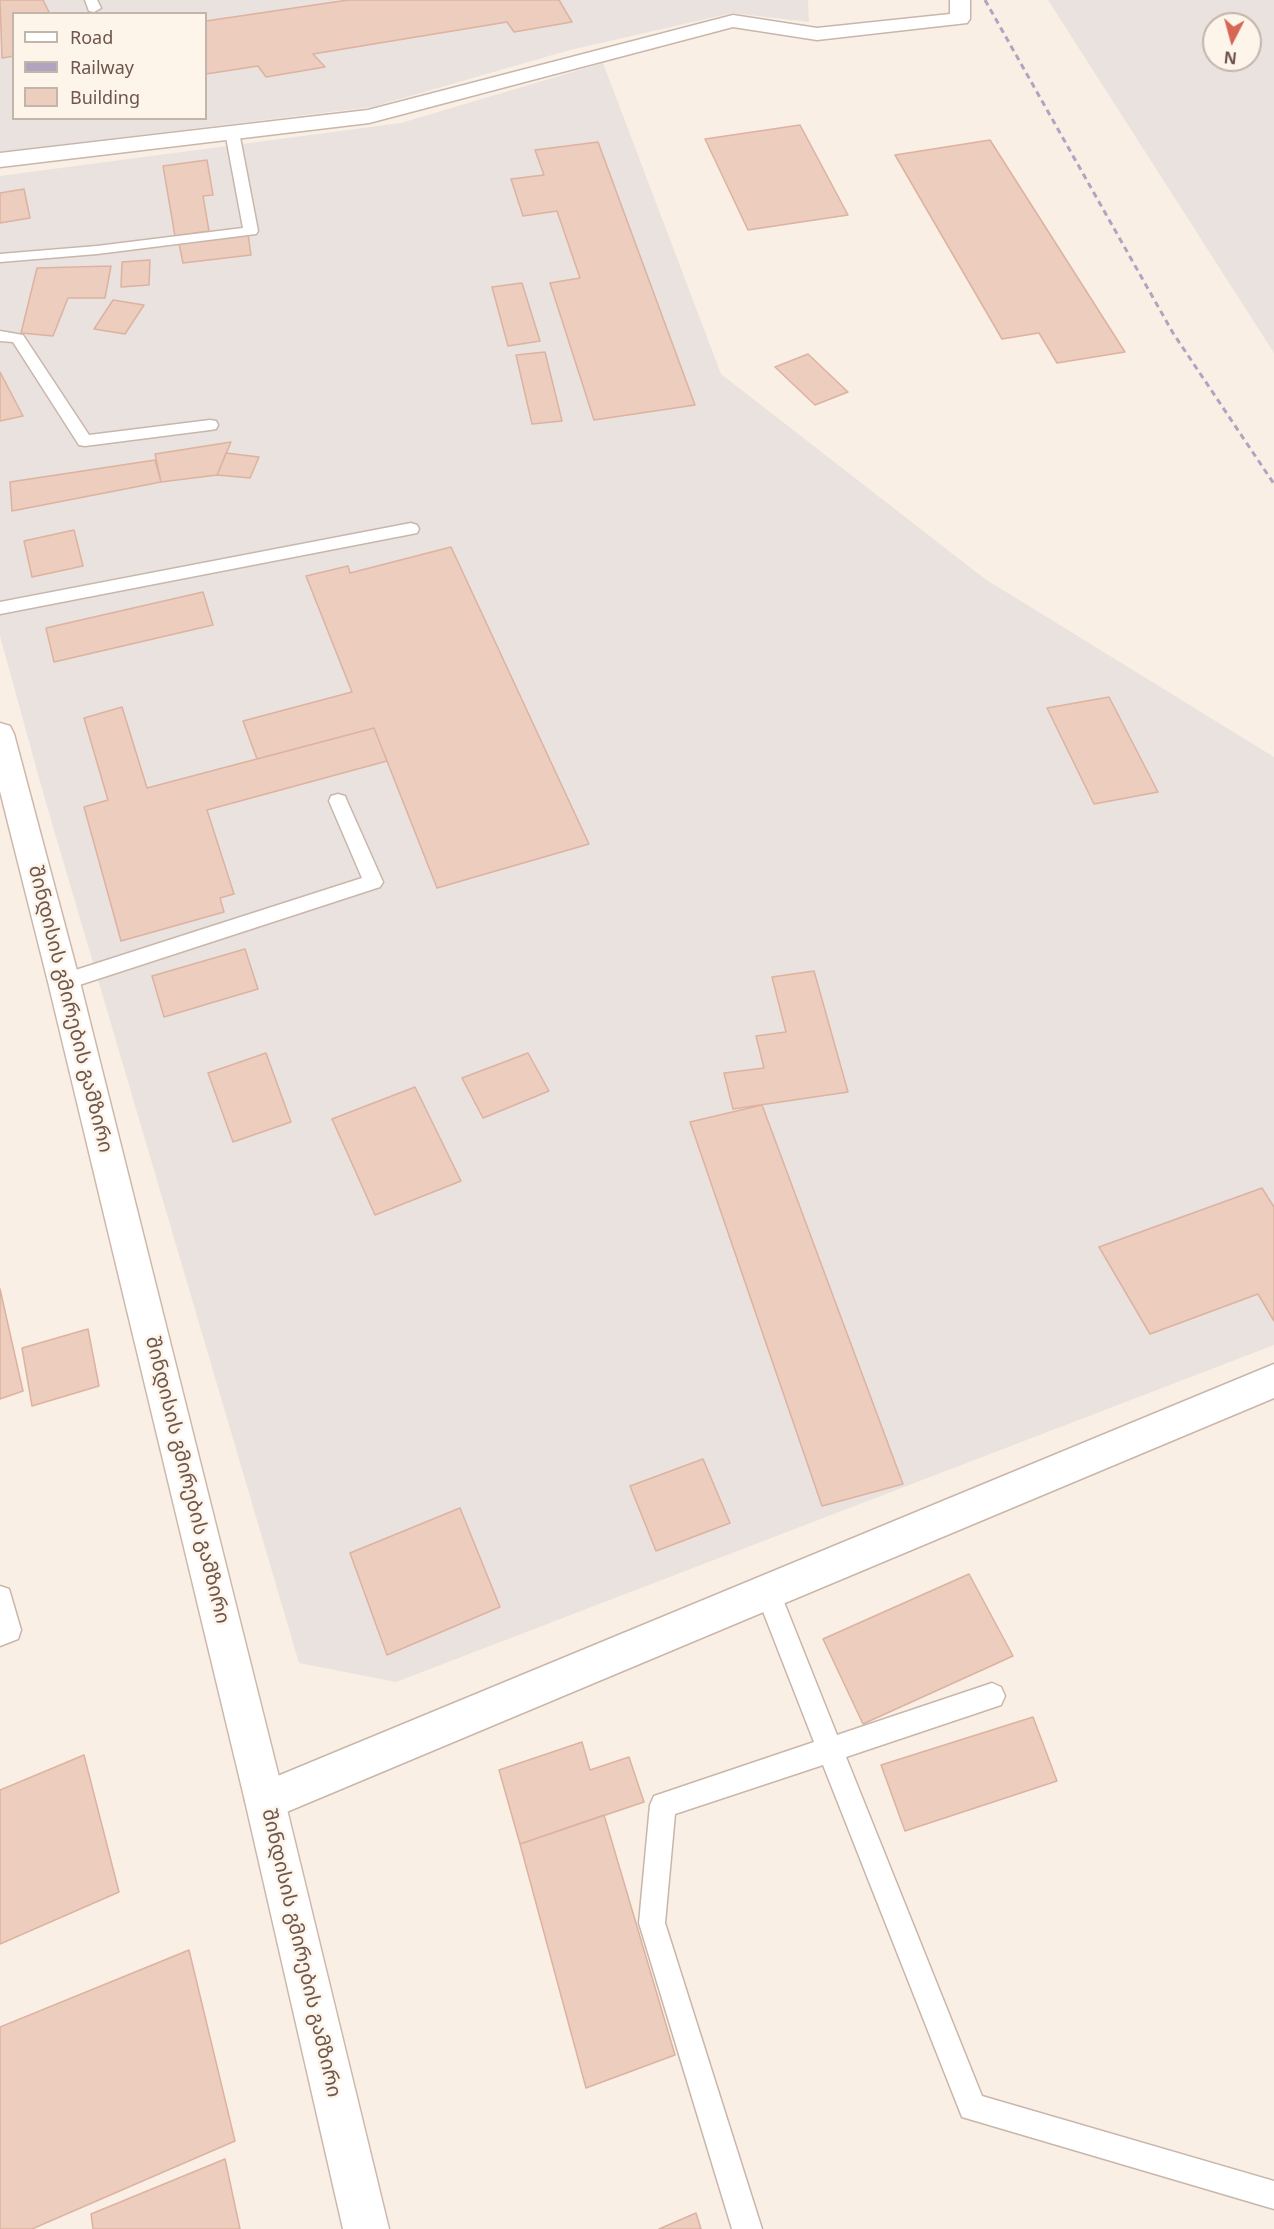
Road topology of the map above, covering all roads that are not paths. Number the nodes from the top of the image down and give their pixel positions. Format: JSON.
{"nodes":[{"id":1,"x":960,"y":0,"type":"edge"},
{"id":2,"x":232,"y":132,"type":"junction"},
{"id":3,"x":0,"y":160,"type":"edge"},
{"id":4,"x":0,"y":258,"type":"edge"},
{"id":5,"x":0,"y":336,"type":"edge"},
{"id":6,"x":210,"y":425,"type":"dead end"},
{"id":7,"x":411,"y":529,"type":"dead end"},
{"id":8,"x":0,"y":608,"type":"edge"},
{"id":9,"x":0,"y":734,"type":"edge"},
{"id":10,"x":8,"y":799,"type":"edge"},
{"id":11,"x":338,"y":801,"type":"dead end"},
{"id":12,"x":64,"y":982,"type":"junction"},
{"id":13,"x":1274,"y":1381,"type":"edge"},
{"id":14,"x":767,"y":1591,"type":"junction"},
{"id":15,"x":0,"y":1598,"type":"edge"},
{"id":16,"x":0,"y":1634,"type":"edge"},
{"id":17,"x":992,"y":1696,"type":"dead end"},
{"id":18,"x":830,"y":1750,"type":"junction"},
{"id":19,"x":265,"y":1801,"type":"junction"},
{"id":20,"x":1274,"y":2195,"type":"edge"},
{"id":21,"x":366,"y":2229,"type":"edge"},
{"id":22,"x":747,"y":2229,"type":"edge"}],
"edges":[{"from":1,"to":2,"type":"street"},
{"from":2,"to":3,"type":"street"},
{"from":2,"to":4,"type":"lane"},
{"from":5,"to":6,"type":"lane"},
{"from":7,"to":8,"type":"lane"},
{"from":9,"to":10,"type":"street","name":"შინდისის გმირების გამზირი"},
{"from":10,"to":12,"type":"street","name":"შინდისის გმირების გამზირი"},
{"from":11,"to":12,"type":"lane"},
{"from":12,"to":19,"type":"street","name":"შინდისის გმირების გამზირი"},
{"from":13,"to":14,"type":"street"},
{"from":14,"to":18,"type":"lane"},
{"from":14,"to":19,"type":"street"},
{"from":15,"to":16,"type":"lane"},
{"from":17,"to":18,"type":"lane"},
{"from":18,"to":20,"type":"lane"},
{"from":18,"to":22,"type":"lane"},
{"from":19,"to":21,"type":"street","name":"შინდისის გმირების გამზირი"}]}
